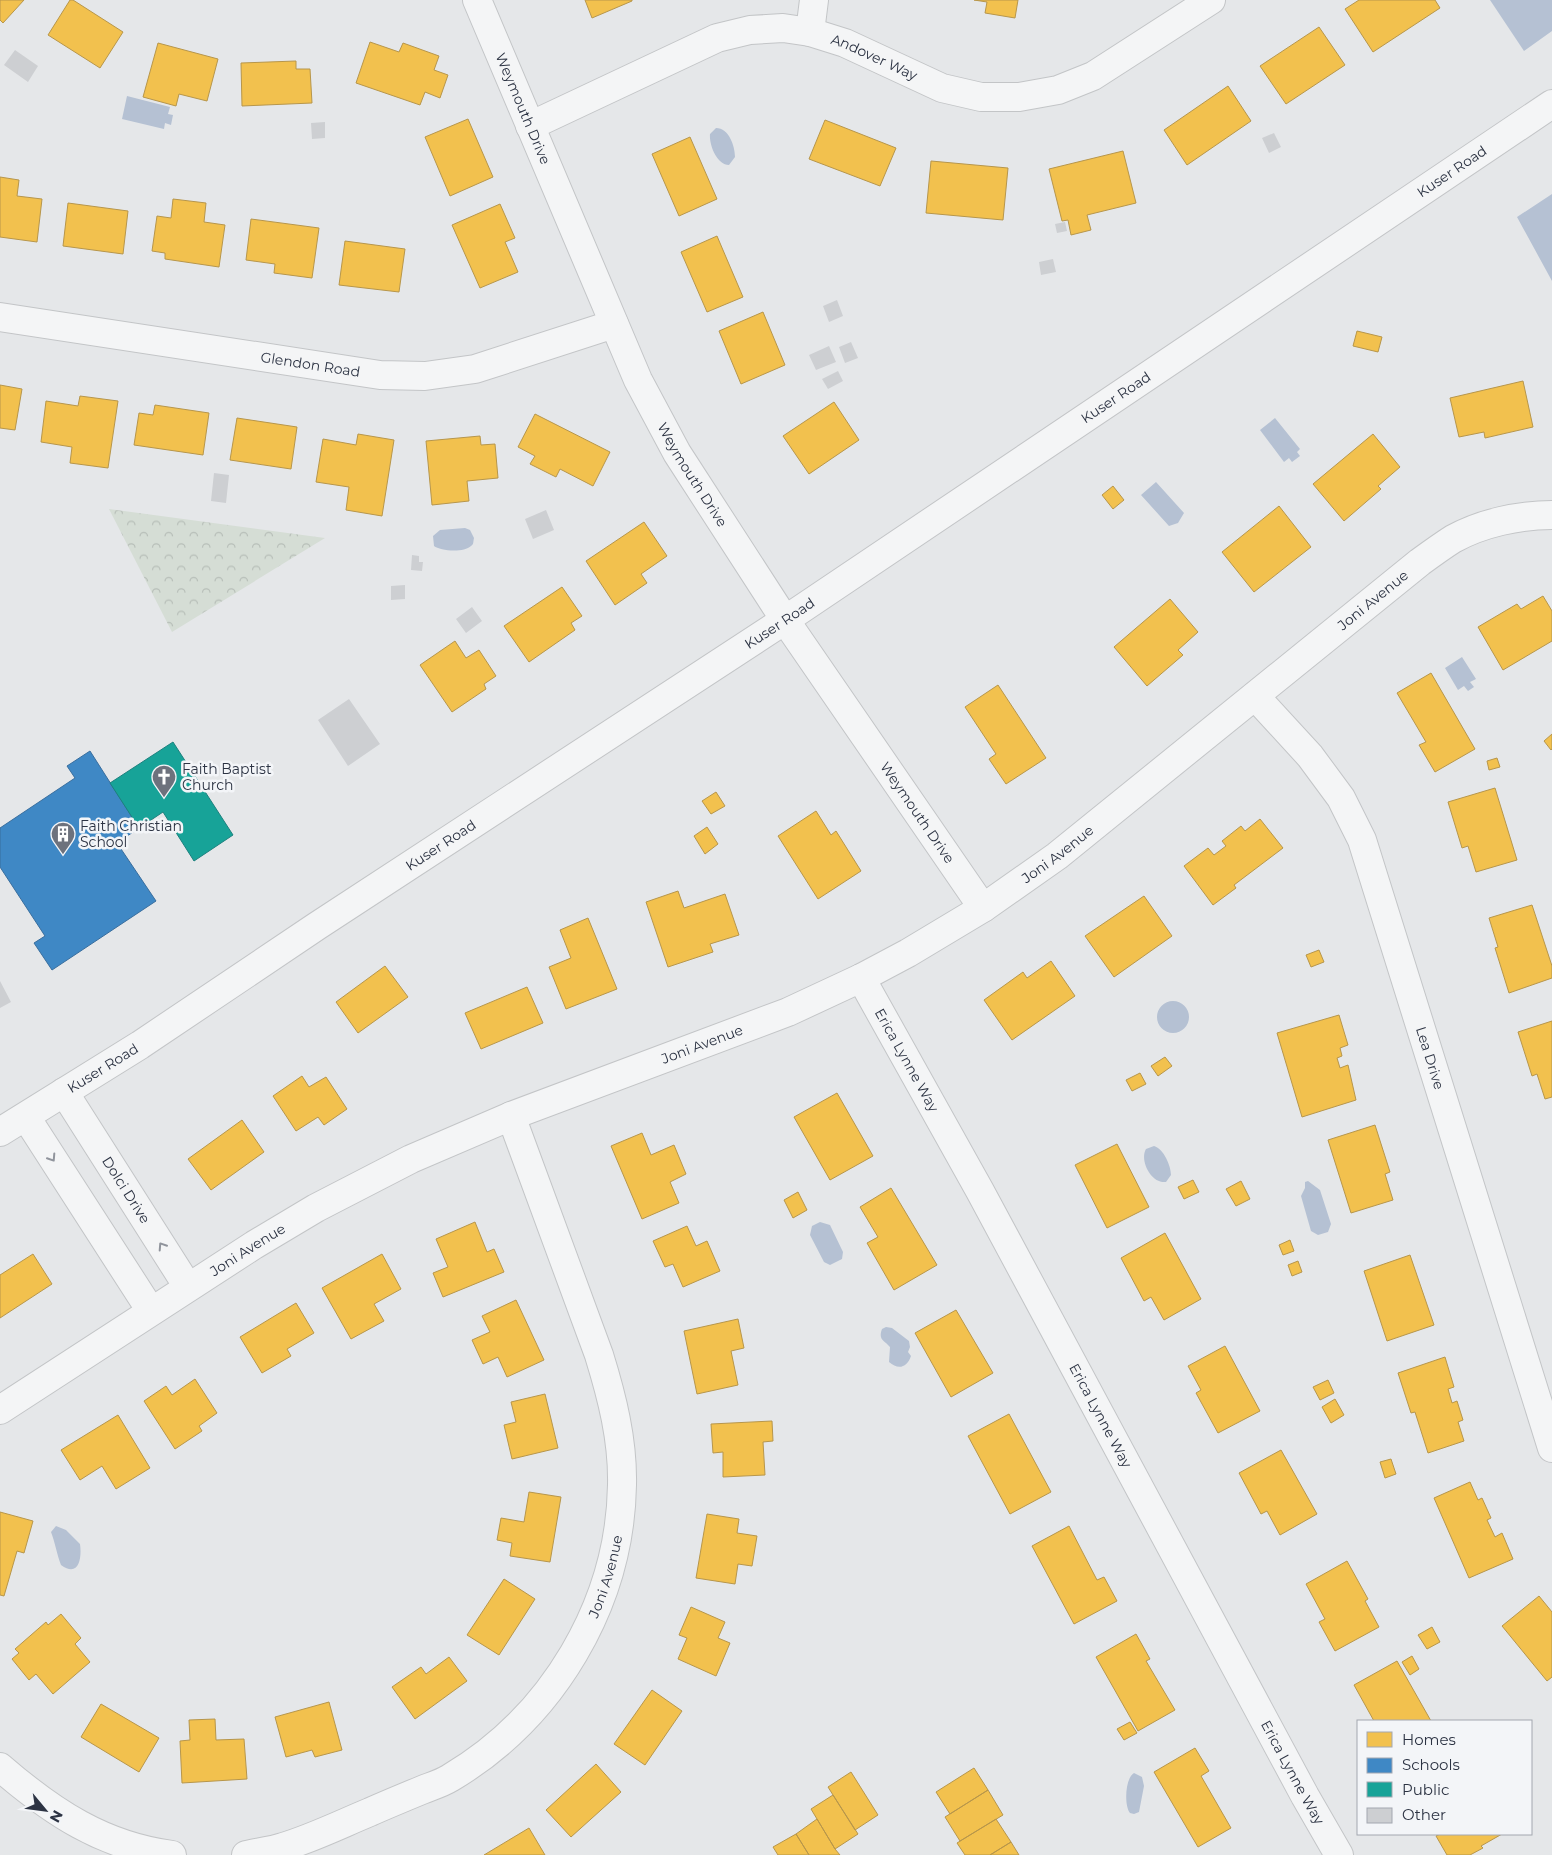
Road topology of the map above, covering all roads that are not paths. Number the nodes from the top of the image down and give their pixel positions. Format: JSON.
{"nodes":[{"id":1,"x":478,"y":0,"type":"edge"},
{"id":2,"x":814,"y":0,"type":"edge"},
{"id":3,"x":1211,"y":0,"type":"edge"},
{"id":4,"x":810,"y":32,"type":"junction"},
{"id":5,"x":1552,"y":104,"type":"edge"},
{"id":6,"x":530,"y":126,"type":"junction"},
{"id":7,"x":0,"y":317,"type":"edge"},
{"id":8,"x":614,"y":324,"type":"junction"},
{"id":9,"x":1552,"y":515,"type":"edge"},
{"id":10,"x":785,"y":620,"type":"junction"},
{"id":11,"x":1255,"y":696,"type":"junction"},
{"id":12,"x":983,"y":908,"type":"junction"},
{"id":13,"x":861,"y":978,"type":"junction"},
{"id":14,"x":64,"y":1092,"type":"junction"},
{"id":15,"x":511,"y":1116,"type":"junction"},
{"id":16,"x":26,"y":1117,"type":"junction"},
{"id":17,"x":0,"y":1132,"type":"edge"},
{"id":18,"x":188,"y":1287,"type":"junction"},
{"id":19,"x":151,"y":1311,"type":"junction"},
{"id":20,"x":0,"y":1410,"type":"edge"},
{"id":21,"x":1552,"y":1448,"type":"edge"},
{"id":22,"x":0,"y":1768,"type":"edge"},
{"id":23,"x":133,"y":1851,"type":"edge"},
{"id":24,"x":172,"y":1855,"type":"edge"},
{"id":25,"x":246,"y":1855,"type":"edge"},
{"id":26,"x":1339,"y":1855,"type":"edge"}],
"edges":[{"from":1,"to":6,"type":"street","name":"Weymouth Drive"},
{"from":2,"to":4,"type":"street"},
{"from":3,"to":4,"type":"street","name":"Andover Way"},
{"from":4,"to":6,"type":"street","name":"Andover Way"},
{"from":5,"to":10,"type":"street","name":"Kuser Road"},
{"from":6,"to":8,"type":"street","name":"Weymouth Drive"},
{"from":7,"to":8,"type":"street","name":"Glendon Road"},
{"from":8,"to":10,"type":"street","name":"Weymouth Drive"},
{"from":9,"to":11,"type":"street","name":"Joni Avenue"},
{"from":10,"to":12,"type":"street","name":"Weymouth Drive"},
{"from":10,"to":14,"type":"street","name":"Kuser Road"},
{"from":11,"to":12,"type":"street","name":"Joni Avenue"},
{"from":11,"to":21,"type":"street","name":"Lea Drive"},
{"from":12,"to":13,"type":"street","name":"Joni Avenue"},
{"from":13,"to":15,"type":"street","name":"Joni Avenue"},
{"from":13,"to":26,"type":"street","name":"Erica Lynne Way"},
{"from":14,"to":16,"type":"street","name":"Kuser Road"},
{"from":18,"to":14,"type":"street","name":"Dolci Drive","one_way":true},
{"from":15,"to":18,"type":"street","name":"Joni Avenue"},
{"from":15,"to":25,"type":"street","name":"Joni Avenue"},
{"from":16,"to":17,"type":"street","name":"Kuser Road"},
{"from":16,"to":19,"type":"street","one_way":true},
{"from":18,"to":19,"type":"street","name":"Joni Avenue"},
{"from":19,"to":20,"type":"street","name":"Joni Avenue"},
{"from":22,"to":23,"type":"street"},
{"from":23,"to":24,"type":"street"}]}
